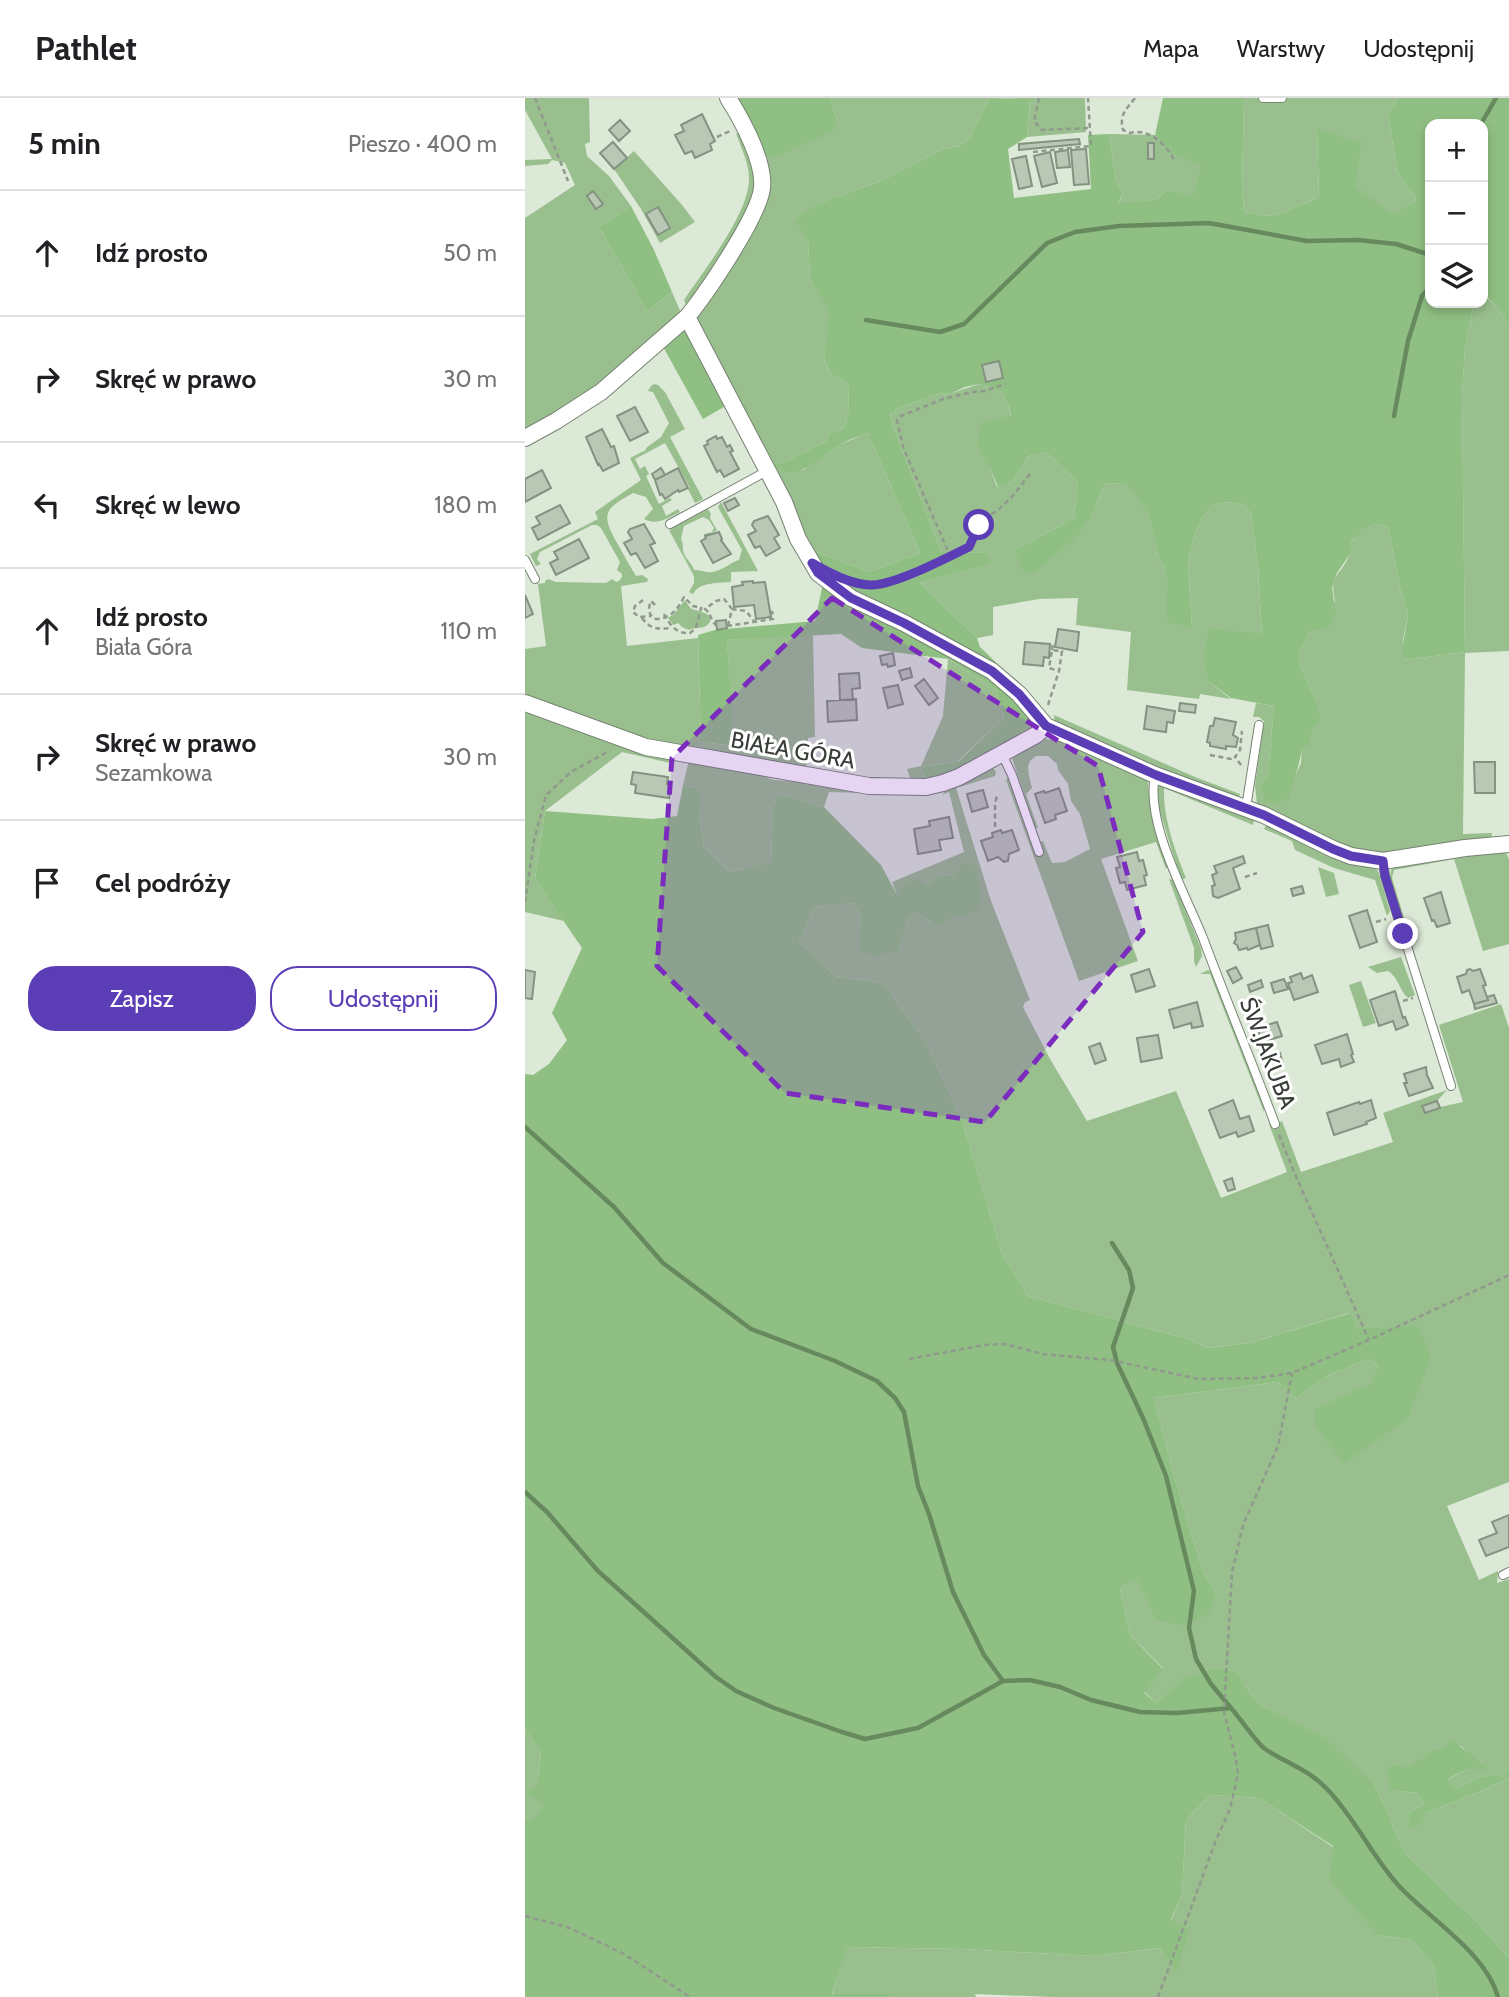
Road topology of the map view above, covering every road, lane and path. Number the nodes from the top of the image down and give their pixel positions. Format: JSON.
{"nodes":[{"id":1,"x":535,"y":98,"type":"edge"},
{"id":2,"x":728,"y":98,"type":"edge"},
{"id":3,"x":1039,"y":98,"type":"edge"},
{"id":4,"x":1088,"y":98,"type":"edge"},
{"id":5,"x":1135,"y":98,"type":"edge"},
{"id":6,"x":1263,"y":98,"type":"edge"},
{"id":7,"x":1282,"y":98,"type":"edge"},
{"id":8,"x":1090,"y":128,"type":"junction"},
{"id":9,"x":734,"y":129,"type":"dead end"},
{"id":10,"x":717,"y":137,"type":"dead end"},
{"id":11,"x":1033,"y":152,"type":"dead end"},
{"id":12,"x":1174,"y":160,"type":"dead end"},
{"id":13,"x":568,"y":181,"type":"dead end"},
{"id":14,"x":687,"y":317,"type":"junction"},
{"id":15,"x":1006,"y":384,"type":"dead end"},
{"id":16,"x":525,"y":438,"type":"edge"},
{"id":17,"x":767,"y":471,"type":"junction"},
{"id":18,"x":1030,"y":474,"type":"dead end"},
{"id":19,"x":670,"y":524,"type":"dead end"},
{"id":20,"x":525,"y":560,"type":"edge"},
{"id":21,"x":942,"y":560,"type":"junction"},
{"id":22,"x":535,"y":579,"type":"dead end"},
{"id":23,"x":851,"y":580,"type":"dead end"},
{"id":24,"x":643,"y":600,"type":"dead end"},
{"id":25,"x":655,"y":604,"type":"dead end"},
{"id":26,"x":702,"y":609,"type":"junction"},
{"id":27,"x":732,"y":609,"type":"junction"},
{"id":28,"x":772,"y":611,"type":"dead end"},
{"id":29,"x":651,"y":616,"type":"junction"},
{"id":30,"x":665,"y":616,"type":"junction"},
{"id":31,"x":642,"y":618,"type":"junction"},
{"id":32,"x":754,"y":621,"type":"junction"},
{"id":33,"x":717,"y":626,"type":"dead end"},
{"id":34,"x":674,"y":628,"type":"junction"},
{"id":35,"x":1053,"y":643,"type":"dead end"},
{"id":36,"x":1052,"y":650,"type":"junction"},
{"id":37,"x":1043,"y":668,"type":"dead end"},
{"id":38,"x":1049,"y":668,"type":"junction"},
{"id":39,"x":1059,"y":671,"type":"junction"},
{"id":40,"x":525,"y":703,"type":"edge"},
{"id":41,"x":1045,"y":717,"type":"junction"},
{"id":42,"x":1259,"y":725,"type":"dead end"},
{"id":43,"x":1242,"y":731,"type":"dead end"},
{"id":44,"x":628,"y":741,"type":"junction"},
{"id":45,"x":1002,"y":754,"type":"junction"},
{"id":46,"x":1210,"y":755,"type":"dead end"},
{"id":47,"x":1235,"y":758,"type":"junction"},
{"id":48,"x":1243,"y":774,"type":"dead end"},
{"id":49,"x":1156,"y":775,"type":"junction"},
{"id":50,"x":997,"y":795,"type":"dead end"},
{"id":51,"x":1247,"y":808,"type":"junction"},
{"id":52,"x":995,"y":827,"type":"dead end"},
{"id":53,"x":1509,"y":844,"type":"edge"},
{"id":54,"x":1039,"y":852,"type":"dead end"},
{"id":55,"x":1383,"y":861,"type":"junction"},
{"id":56,"x":1257,"y":873,"type":"dead end"},
{"id":57,"x":1245,"y":877,"type":"dead end"},
{"id":58,"x":525,"y":902,"type":"edge"},
{"id":59,"x":1388,"y":919,"type":"dead end"},
{"id":60,"x":1376,"y":922,"type":"dead end"},
{"id":61,"x":1415,"y":997,"type":"dead end"},
{"id":62,"x":1403,"y":1001,"type":"dead end"},
{"id":63,"x":1451,"y":1086,"type":"dead end"},
{"id":64,"x":1275,"y":1124,"type":"joint"},
{"id":65,"x":1509,"y":1275,"type":"edge"},
{"id":66,"x":1369,"y":1340,"type":"junction"},
{"id":67,"x":909,"y":1359,"type":"dead end"},
{"id":68,"x":1292,"y":1373,"type":"junction"},
{"id":69,"x":525,"y":1916,"type":"edge"},
{"id":70,"x":690,"y":1997,"type":"edge"},
{"id":71,"x":1158,"y":1997,"type":"edge"}],
"edges":[{"from":1,"to":13,"type":"path"},
{"from":2,"to":14,"type":"street"},
{"from":3,"to":8,"type":"path"},
{"from":4,"to":8,"type":"path"},
{"from":5,"to":12,"type":"path"},
{"from":6,"to":7,"type":"lane"},
{"from":8,"to":11,"type":"path"},
{"from":9,"to":10,"type":"path"},
{"from":14,"to":16,"type":"street"},
{"from":14,"to":17,"type":"street"},
{"from":15,"to":21,"type":"path"},
{"from":17,"to":19,"type":"lane"},
{"from":17,"to":41,"type":"street"},
{"from":18,"to":21,"type":"path"},
{"from":20,"to":22,"type":"lane"},
{"from":21,"to":23,"type":"path"},
{"from":24,"to":31,"type":"path"},
{"from":25,"to":29,"type":"path"},
{"from":26,"to":27,"type":"path"},
{"from":26,"to":30,"type":"path"},
{"from":26,"to":33,"type":"path"},
{"from":26,"to":34,"type":"path"},
{"from":27,"to":32,"type":"path"},
{"from":27,"to":32,"type":"path"},
{"from":28,"to":32,"type":"path"},
{"from":29,"to":30,"type":"path"},
{"from":29,"to":31,"type":"path"},
{"from":30,"to":34,"type":"path"},
{"from":31,"to":34,"type":"path"},
{"from":35,"to":36,"type":"path"},
{"from":36,"to":38,"type":"path"},
{"from":36,"to":39,"type":"path"},
{"from":37,"to":38,"type":"path"},
{"from":38,"to":39,"type":"path"},
{"from":39,"to":41,"type":"path"},
{"from":40,"to":44,"type":"street","name":"BIAŁA GÓRA"},
{"from":41,"to":45,"type":"street","name":"BIAŁA GÓRA"},
{"from":41,"to":49,"type":"street"},
{"from":42,"to":51,"type":"lane"},
{"from":43,"to":47,"type":"path"},
{"from":44,"to":45,"type":"street","name":"BIAŁA GÓRA"},
{"from":44,"to":58,"type":"path"},
{"from":45,"to":54,"type":"lane"},
{"from":46,"to":47,"type":"path"},
{"from":47,"to":48,"type":"path"},
{"from":49,"to":51,"type":"street"},
{"from":49,"to":64,"type":"lane","name":"ŚW.JAKUBA"},
{"from":50,"to":52,"type":"path"},
{"from":51,"to":55,"type":"street"},
{"from":53,"to":55,"type":"street"},
{"from":55,"to":63,"type":"lane"},
{"from":56,"to":57,"type":"path"},
{"from":59,"to":60,"type":"path"},
{"from":61,"to":62,"type":"path"},
{"from":64,"to":66,"type":"path","name":"ŚW.JAKUBA"},
{"from":65,"to":66,"type":"path"},
{"from":66,"to":68,"type":"path"},
{"from":67,"to":68,"type":"path"},
{"from":68,"to":71,"type":"path"},
{"from":69,"to":70,"type":"path"}]}
